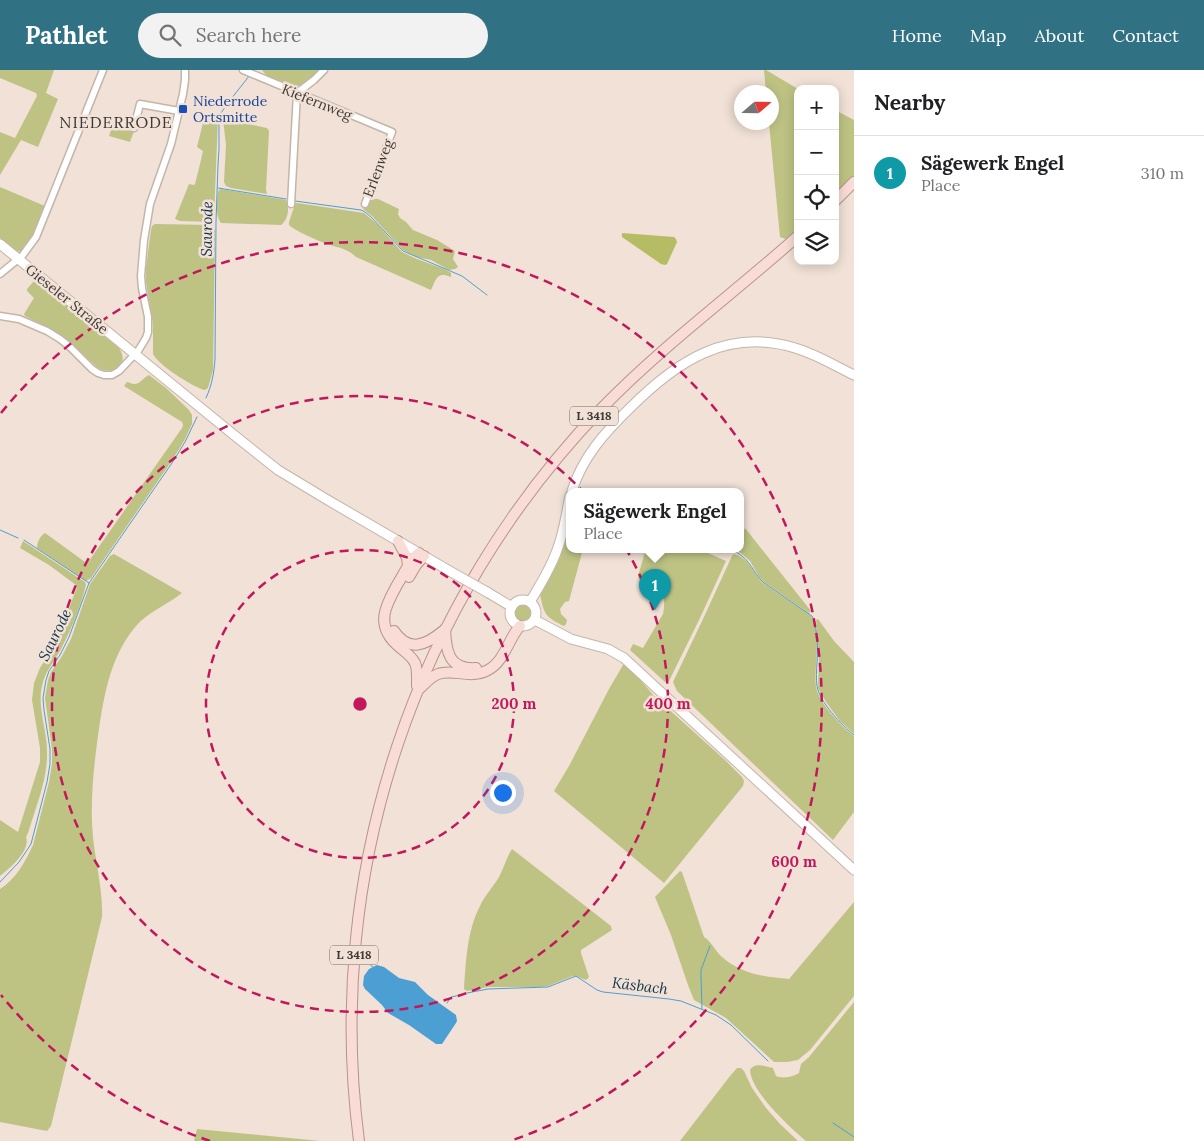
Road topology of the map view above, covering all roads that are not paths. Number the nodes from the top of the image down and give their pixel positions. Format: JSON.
{"nodes":[{"id":1,"x":103,"y":70,"type":"edge"},
{"id":2,"x":186,"y":70,"type":"edge"},
{"id":3,"x":324,"y":70,"type":"edge"},
{"id":4,"x":246,"y":71,"type":"edge"},
{"id":5,"x":297,"y":92,"type":"junction"},
{"id":6,"x":179,"y":111,"type":"junction"},
{"id":7,"x":120,"y":124,"type":"dead end"},
{"id":8,"x":392,"y":132,"type":"joint"},
{"id":9,"x":854,"y":182,"type":"edge"},
{"id":10,"x":839,"y":196,"type":"edge"},
{"id":11,"x":291,"y":204,"type":"dead end"},
{"id":12,"x":365,"y":204,"type":"dead end"},
{"id":13,"x":794,"y":239,"type":"edge"},
{"id":14,"x":0,"y":244,"type":"edge"},
{"id":15,"x":19,"y":259,"type":"junction"},
{"id":16,"x":0,"y":274,"type":"edge"},
{"id":17,"x":0,"y":316,"type":"edge"},
{"id":18,"x":135,"y":354,"type":"junction"},
{"id":19,"x":854,"y":375,"type":"edge"},
{"id":20,"x":573,"y":488,"type":"edge"},
{"id":21,"x":566,"y":516,"type":"edge"},
{"id":22,"x":398,"y":541,"type":"junction"},
{"id":23,"x":422,"y":554,"type":"junction"},
{"id":24,"x":408,"y":566,"type":"junction"},
{"id":25,"x":530,"y":602,"type":"junction"},
{"id":26,"x":512,"y":607,"type":"junction"},
{"id":27,"x":535,"y":620,"type":"junction"},
{"id":28,"x":517,"y":624,"type":"junction"},
{"id":29,"x":445,"y":628,"type":"junction"},
{"id":30,"x":417,"y":692,"type":"junction"},
{"id":31,"x":851,"y":867,"type":"edge"},
{"id":32,"x":359,"y":1141,"type":"edge"}],
"edges":[{"from":1,"to":15,"type":"street"},
{"from":2,"to":6,"type":"street"},
{"from":3,"to":5,"type":"street"},
{"from":4,"to":5,"type":"street","name":"Kiefernweg"},
{"from":5,"to":8,"type":"street","name":"Kiefernweg"},
{"from":5,"to":11,"type":"street"},
{"from":6,"to":7,"type":"street"},
{"from":6,"to":18,"type":"street"},
{"from":8,"to":12,"type":"street","name":"Erlenweg"},
{"from":9,"to":10,"type":"main road"},
{"from":13,"to":29,"type":"main road","number":"L 3418"},
{"from":14,"to":15,"type":"main road","name":"Gieseler Straße"},
{"from":15,"to":16,"type":"street"},
{"from":15,"to":18,"type":"main road","name":"Gieseler Straße"},
{"from":17,"to":18,"type":"street"},
{"from":18,"to":22,"type":"main road","name":"Gieseler Straße"},
{"from":19,"to":20,"type":"main road"},
{"from":21,"to":25,"type":"main road"},
{"from":22,"to":23,"type":"main road","name":"Gieseler Straße"},
{"from":22,"to":24,"type":"main road"},
{"from":23,"to":24,"type":"main road","number":"L 3418"},
{"from":23,"to":26,"type":"main road","name":"Gieseler Straße","bridge":true},
{"from":23,"to":29,"type":"main road","number":"L 3418"},
{"from":24,"to":30,"type":"main road","number":"L 3418"},
{"from":25,"to":26,"type":"main road"},
{"from":25,"to":27,"type":"main road"},
{"from":26,"to":28,"type":"main road"},
{"from":27,"to":28,"type":"main road"},
{"from":27,"to":31,"type":"main road"},
{"from":28,"to":29,"type":"main road"},
{"from":28,"to":30,"type":"main road","number":"L 3418"},
{"from":29,"to":30,"type":"main road","number":"L 3418"},
{"from":30,"to":32,"type":"main road","number":"L 3418"}]}
